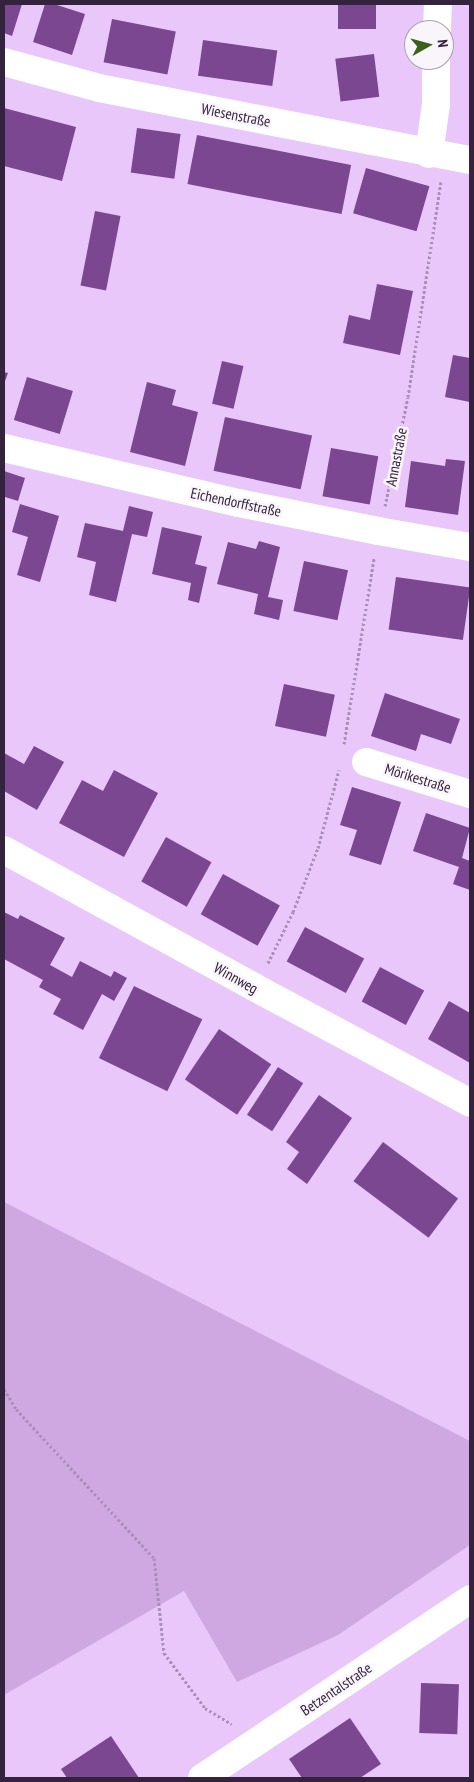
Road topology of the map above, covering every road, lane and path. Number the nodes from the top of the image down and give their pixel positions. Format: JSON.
{"nodes":[{"id":1,"x":438,"y":4,"type":"edge"},
{"id":2,"x":437,"y":20,"type":"edge"},
{"id":3,"x":4,"y":62,"type":"edge"},
{"id":4,"x":436,"y":70,"type":"edge"},
{"id":5,"x":448,"y":157,"type":"edge"},
{"id":6,"x":4,"y":448,"type":"edge"},
{"id":7,"x":378,"y":531,"type":"junction"},
{"id":8,"x":470,"y":547,"type":"edge"},
{"id":9,"x":355,"y":755,"type":"joint"},
{"id":10,"x":340,"y":766,"type":"dead end"},
{"id":11,"x":470,"y":794,"type":"edge"},
{"id":12,"x":4,"y":850,"type":"edge"},
{"id":13,"x":254,"y":987,"type":"junction"},
{"id":14,"x":470,"y":1103,"type":"edge"},
{"id":15,"x":4,"y":1389,"type":"edge"},
{"id":16,"x":467,"y":1609,"type":"edge"},
{"id":17,"x":260,"y":1740,"type":"junction"},
{"id":18,"x":202,"y":1778,"type":"edge"}],
"edges":[{"from":1,"to":2,"type":"street"},
{"from":3,"to":5,"type":"street","name":"Wiesenstraße"},
{"from":4,"to":5,"type":"street"},
{"from":5,"to":7,"type":"path","name":"Annastraße"},
{"from":6,"to":7,"type":"street","name":"Eichendorffstraße"},
{"from":7,"to":8,"type":"street","name":"Eichendorffstraße"},
{"from":7,"to":9,"type":"path","name":"Annastraße"},
{"from":9,"to":11,"type":"street","name":"Mörikestraße"},
{"from":10,"to":13,"type":"path"},
{"from":12,"to":13,"type":"street","name":"Winnweg"},
{"from":13,"to":14,"type":"street","name":"Winnweg"},
{"from":15,"to":17,"type":"path"},
{"from":16,"to":17,"type":"street","name":"Betzentalstraße"},
{"from":17,"to":18,"type":"street","name":"Betzentalstraße"}]}
